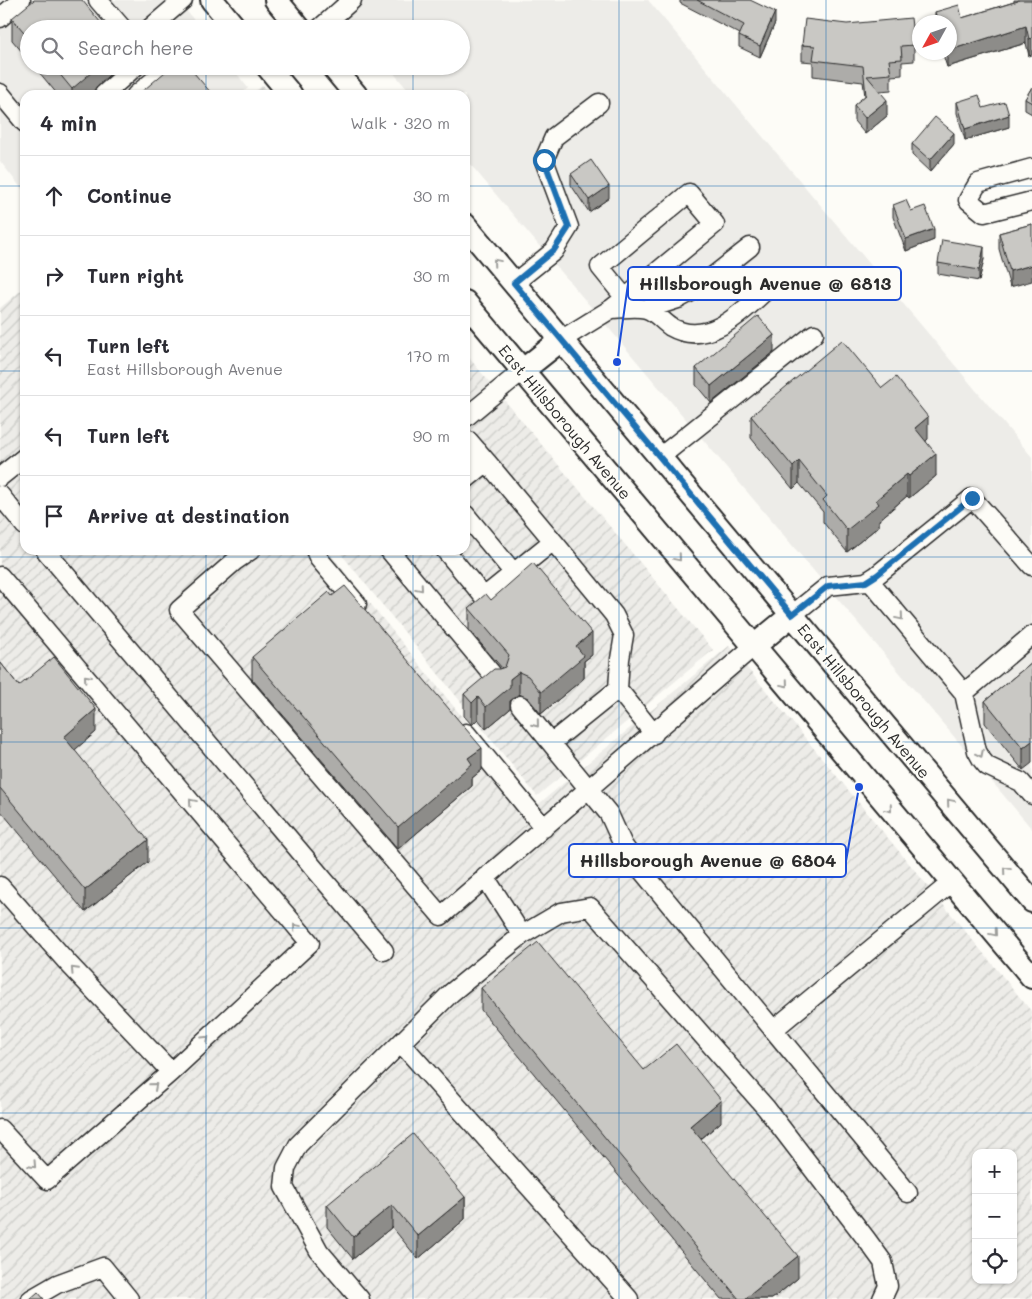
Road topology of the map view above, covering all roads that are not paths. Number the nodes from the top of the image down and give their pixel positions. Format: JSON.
{"nodes":[{"id":1,"x":21,"y":0,"type":"edge"},
{"id":2,"x":98,"y":0,"type":"edge"},
{"id":3,"x":182,"y":0,"type":"edge"},
{"id":4,"x":212,"y":0,"type":"edge"},
{"id":5,"x":276,"y":0,"type":"edge"},
{"id":6,"x":352,"y":0,"type":"edge"},
{"id":7,"x":0,"y":18,"type":"edge"},
{"id":8,"x":115,"y":20,"type":"edge"},
{"id":9,"x":159,"y":20,"type":"edge"},
{"id":10,"x":225,"y":20,"type":"edge"},
{"id":11,"x":293,"y":20,"type":"edge"},
{"id":12,"x":329,"y":20,"type":"edge"},
{"id":13,"x":126,"y":75,"type":"edge"},
{"id":14,"x":157,"y":75,"type":"edge"},
{"id":15,"x":274,"y":75,"type":"edge"},
{"id":16,"x":339,"y":75,"type":"edge"},
{"id":17,"x":109,"y":90,"type":"edge"},
{"id":18,"x":141,"y":90,"type":"edge"},
{"id":19,"x":287,"y":90,"type":"edge"},
{"id":20,"x":352,"y":90,"type":"edge"},
{"id":21,"x":0,"y":93,"type":"edge"},
{"id":22,"x":599,"y":103,"type":"dead end"},
{"id":23,"x":20,"y":117,"type":"edge"},
{"id":24,"x":1032,"y":168,"type":"edge"},
{"id":25,"x":1032,"y":200,"type":"edge"},
{"id":26,"x":470,"y":231,"type":"edge"},
{"id":27,"x":750,"y":247,"type":"dead end"},
{"id":28,"x":776,"y":281,"type":"dead end"},
{"id":29,"x":514,"y":283,"type":"junction"},
{"id":30,"x":625,"y":298,"type":"junction"},
{"id":31,"x":470,"y":308,"type":"edge"},
{"id":32,"x":611,"y":309,"type":"junction"},
{"id":33,"x":647,"y":309,"type":"junction"},
{"id":34,"x":814,"y":334,"type":"dead end"},
{"id":35,"x":562,"y":340,"type":"junction"},
{"id":36,"x":522,"y":371,"type":"junction"},
{"id":37,"x":470,"y":414,"type":"edge"},
{"id":38,"x":474,"y":454,"type":"edge"},
{"id":39,"x":660,"y":457,"type":"junction"},
{"id":40,"x":20,"y":461,"type":"edge"},
{"id":41,"x":0,"y":477,"type":"edge"},
{"id":42,"x":0,"y":495,"type":"edge"},
{"id":43,"x":20,"y":520,"type":"edge"},
{"id":44,"x":470,"y":520,"type":"edge"},
{"id":45,"x":553,"y":541,"type":"junction"},
{"id":46,"x":49,"y":555,"type":"edge"},
{"id":47,"x":244,"y":555,"type":"edge"},
{"id":48,"x":317,"y":555,"type":"edge"},
{"id":49,"x":393,"y":555,"type":"edge"},
{"id":50,"x":449,"y":555,"type":"edge"},
{"id":51,"x":1032,"y":566,"type":"edge"},
{"id":52,"x":514,"y":572,"type":"junction"},
{"id":53,"x":0,"y":576,"type":"edge"},
{"id":54,"x":869,"y":580,"type":"junction"},
{"id":55,"x":792,"y":615,"type":"junction"},
{"id":56,"x":368,"y":617,"type":"edge"},
{"id":57,"x":1032,"y":635,"type":"edge"},
{"id":58,"x":753,"y":647,"type":"junction"},
{"id":59,"x":498,"y":681,"type":"edge"},
{"id":60,"x":618,"y":690,"type":"junction"},
{"id":61,"x":964,"y":694,"type":"junction"},
{"id":62,"x":520,"y":705,"type":"dead end"},
{"id":63,"x":455,"y":720,"type":"edge"},
{"id":64,"x":654,"y":734,"type":"junction"},
{"id":65,"x":551,"y":743,"type":"junction"},
{"id":66,"x":1026,"y":789,"type":"edge"},
{"id":67,"x":588,"y":790,"type":"junction"},
{"id":68,"x":544,"y":828,"type":"junction"},
{"id":69,"x":485,"y":877,"type":"junction"},
{"id":70,"x":952,"y":882,"type":"junction"},
{"id":71,"x":0,"y":886,"type":"edge"},
{"id":72,"x":1032,"y":900,"type":"edge"},
{"id":73,"x":522,"y":935,"type":"junction"},
{"id":74,"x":384,"y":951,"type":"dead end"},
{"id":75,"x":1032,"y":978,"type":"edge"},
{"id":76,"x":773,"y":1030,"type":"junction"},
{"id":77,"x":401,"y":1043,"type":"junction"},
{"id":78,"x":170,"y":1072,"type":"junction"},
{"id":79,"x":0,"y":1129,"type":"edge"},
{"id":80,"x":908,"y":1194,"type":"dead end"},
{"id":81,"x":31,"y":1299,"type":"edge"},
{"id":82,"x":129,"y":1299,"type":"edge"},
{"id":83,"x":360,"y":1299,"type":"edge"},
{"id":84,"x":629,"y":1299,"type":"edge"},
{"id":85,"x":882,"y":1299,"type":"edge"}],
"edges":[{"from":1,"to":7,"type":"street"},
{"from":2,"to":8,"type":"street"},
{"from":3,"to":9,"type":"street"},
{"from":4,"to":10,"type":"main road"},
{"from":5,"to":11,"type":"main road"},
{"from":6,"to":12,"type":"street"},
{"from":13,"to":17,"type":"street"},
{"from":14,"to":18,"type":"street"},
{"from":15,"to":19,"type":"main road"},
{"from":16,"to":20,"type":"main road"},
{"from":21,"to":23,"type":"street"},
{"from":22,"to":29,"type":"street"},
{"from":24,"to":25,"type":"street"},
{"from":29,"to":26,"type":"main road","name":"East Hillsborough Avenue","one_way":true},
{"from":27,"to":33,"type":"street"},
{"from":28,"to":33,"type":"street"},
{"from":29,"to":35,"type":"main road","name":"East Hillsborough Avenue"},
{"from":30,"to":30,"type":"street"},
{"from":30,"to":32,"type":"street"},
{"from":31,"to":36,"type":"main road","name":"East Hillsborough Avenue"},
{"from":32,"to":33,"type":"street"},
{"from":32,"to":35,"type":"street"},
{"from":34,"to":39,"type":"street"},
{"from":35,"to":36,"type":"main road"},
{"from":35,"to":39,"type":"main road","name":"East Hillsborough Avenue"},
{"from":36,"to":37,"type":"street"},
{"from":36,"to":58,"type":"main road","name":"East Hillsborough Avenue","one_way":true},
{"from":38,"to":45,"type":"street"},
{"from":39,"to":55,"type":"main road","name":"East Hillsborough Avenue"},
{"from":40,"to":41,"type":"street"},
{"from":42,"to":43,"type":"street"},
{"from":44,"to":52,"type":"street"},
{"from":45,"to":52,"type":"street"},
{"from":45,"to":60,"type":"street"},
{"from":46,"to":74,"type":"street"},
{"from":47,"to":69,"type":"street"},
{"from":48,"to":56,"type":"street"},
{"from":49,"to":59,"type":"street","one_way":true},
{"from":50,"to":52,"type":"street"},
{"from":51,"to":54,"type":"street"},
{"from":78,"to":53,"type":"street","one_way":true},
{"from":54,"to":55,"type":"street"},
{"from":54,"to":61,"type":"street","one_way":true},
{"from":55,"to":58,"type":"main road"},
{"from":72,"to":55,"type":"main road","name":"East Hillsborough Avenue","one_way":true},
{"from":57,"to":61,"type":"street"},
{"from":58,"to":64,"type":"street"},
{"from":58,"to":70,"type":"main road","name":"East Hillsborough Avenue","one_way":true},
{"from":60,"to":64,"type":"street"},
{"from":60,"to":65,"type":"street"},
{"from":61,"to":66,"type":"street","one_way":true},
{"from":62,"to":65,"type":"street","one_way":true},
{"from":63,"to":68,"type":"street"},
{"from":64,"to":67,"type":"street"},
{"from":65,"to":67,"type":"street"},
{"from":67,"to":68,"type":"street"},
{"from":67,"to":76,"type":"street"},
{"from":68,"to":69,"type":"street"},
{"from":69,"to":73,"type":"street"},
{"from":70,"to":75,"type":"main road","name":"East Hillsborough Avenue","one_way":true},
{"from":70,"to":76,"type":"street"},
{"from":78,"to":71,"type":"street","one_way":true},
{"from":73,"to":77,"type":"street"},
{"from":73,"to":85,"type":"street"},
{"from":76,"to":80,"type":"street"},
{"from":77,"to":83,"type":"street"},
{"from":77,"to":84,"type":"street"},
{"from":79,"to":78,"type":"street","one_way":true},
{"from":81,"to":82,"type":"street"}]}
